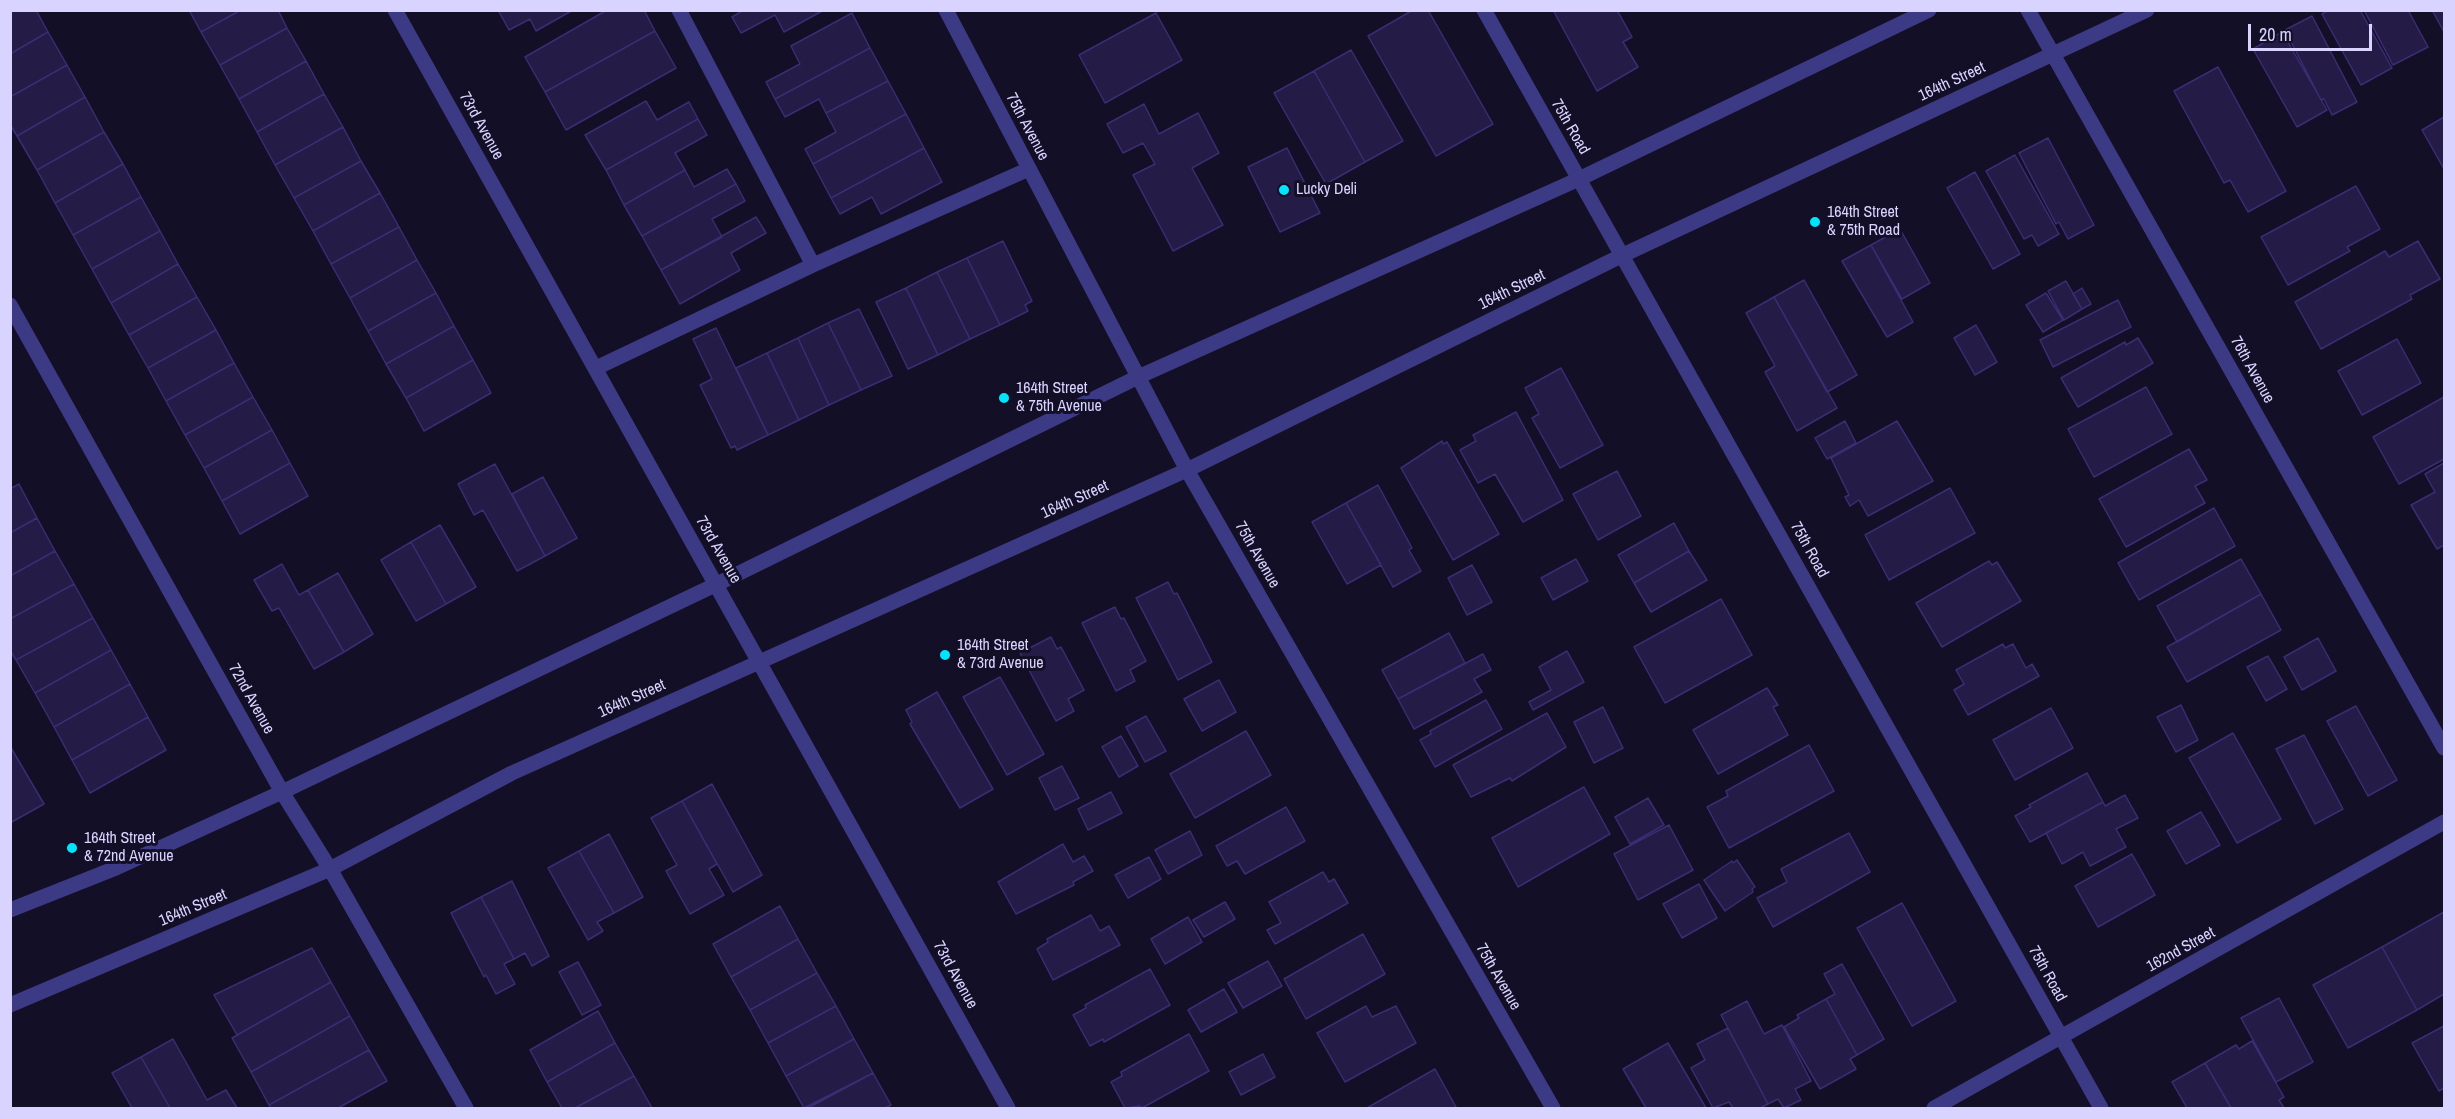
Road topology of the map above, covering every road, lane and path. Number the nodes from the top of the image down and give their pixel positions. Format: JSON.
{"nodes":[{"id":1,"x":395,"y":10,"type":"edge"},
{"id":2,"x":679,"y":10,"type":"edge"},
{"id":3,"x":946,"y":10,"type":"edge"},
{"id":4,"x":1484,"y":10,"type":"edge"},
{"id":5,"x":1929,"y":10,"type":"edge"},
{"id":6,"x":2028,"y":10,"type":"edge"},
{"id":7,"x":2147,"y":10,"type":"edge"},
{"id":8,"x":2053,"y":56,"type":"junction"},
{"id":9,"x":1029,"y":169,"type":"junction"},
{"id":10,"x":1579,"y":178,"type":"junction"},
{"id":11,"x":1623,"y":255,"type":"junction"},
{"id":12,"x":813,"y":266,"type":"junction"},
{"id":13,"x":10,"y":305,"type":"edge"},
{"id":14,"x":16,"y":328,"type":"edge"},
{"id":15,"x":596,"y":368,"type":"junction"},
{"id":16,"x":1138,"y":377,"type":"junction"},
{"id":17,"x":1187,"y":470,"type":"junction"},
{"id":18,"x":717,"y":584,"type":"junction"},
{"id":19,"x":760,"y":661,"type":"junction"},
{"id":20,"x":2445,"y":748,"type":"edge"},
{"id":21,"x":282,"y":792,"type":"junction"},
{"id":22,"x":2445,"y":822,"type":"edge"},
{"id":23,"x":330,"y":869,"type":"junction"},
{"id":24,"x":10,"y":910,"type":"edge"},
{"id":25,"x":10,"y":1005,"type":"edge"},
{"id":26,"x":2062,"y":1038,"type":"junction"},
{"id":27,"x":466,"y":1108,"type":"edge"},
{"id":28,"x":1008,"y":1108,"type":"edge"},
{"id":29,"x":1553,"y":1108,"type":"edge"},
{"id":30,"x":1934,"y":1108,"type":"edge"},
{"id":31,"x":2101,"y":1108,"type":"edge"}],
"edges":[{"from":1,"to":15,"type":"street","name":"73rd Avenue"},
{"from":2,"to":12,"type":"street"},
{"from":3,"to":9,"type":"street","name":"75th Avenue"},
{"from":4,"to":10,"type":"street","name":"75th Road"},
{"from":5,"to":10,"type":"street"},
{"from":6,"to":8,"type":"street","name":"76th Avenue"},
{"from":7,"to":8,"type":"street","name":"164th Street"},
{"from":8,"to":11,"type":"street","name":"164th Street"},
{"from":8,"to":20,"type":"street","name":"76th Avenue"},
{"from":9,"to":12,"type":"street"},
{"from":9,"to":16,"type":"street","name":"75th Avenue"},
{"from":10,"to":11,"type":"street","name":"75th Road"},
{"from":10,"to":16,"type":"street"},
{"from":11,"to":17,"type":"street","name":"164th Street"},
{"from":11,"to":26,"type":"street","name":"75th Road"},
{"from":12,"to":15,"type":"street"},
{"from":13,"to":14,"type":"street","name":"72nd Avenue"},
{"from":14,"to":21,"type":"street","name":"72nd Avenue"},
{"from":15,"to":18,"type":"street","name":"73rd Avenue"},
{"from":16,"to":17,"type":"street","name":"75th Avenue"},
{"from":16,"to":18,"type":"street"},
{"from":17,"to":19,"type":"street","name":"164th Street"},
{"from":17,"to":29,"type":"street","name":"75th Avenue"},
{"from":18,"to":19,"type":"street","name":"73rd Avenue"},
{"from":18,"to":21,"type":"street"},
{"from":19,"to":23,"type":"street","name":"164th Street"},
{"from":19,"to":28,"type":"street","name":"73rd Avenue"},
{"from":21,"to":23,"type":"street","name":"72nd Avenue"},
{"from":21,"to":24,"type":"street"},
{"from":22,"to":26,"type":"street","name":"162nd Street"},
{"from":23,"to":25,"type":"street","name":"164th Street"},
{"from":23,"to":27,"type":"street","name":"72nd Avenue"},
{"from":26,"to":30,"type":"street","name":"162nd Street"},
{"from":26,"to":31,"type":"street","name":"75th Road"}]}
